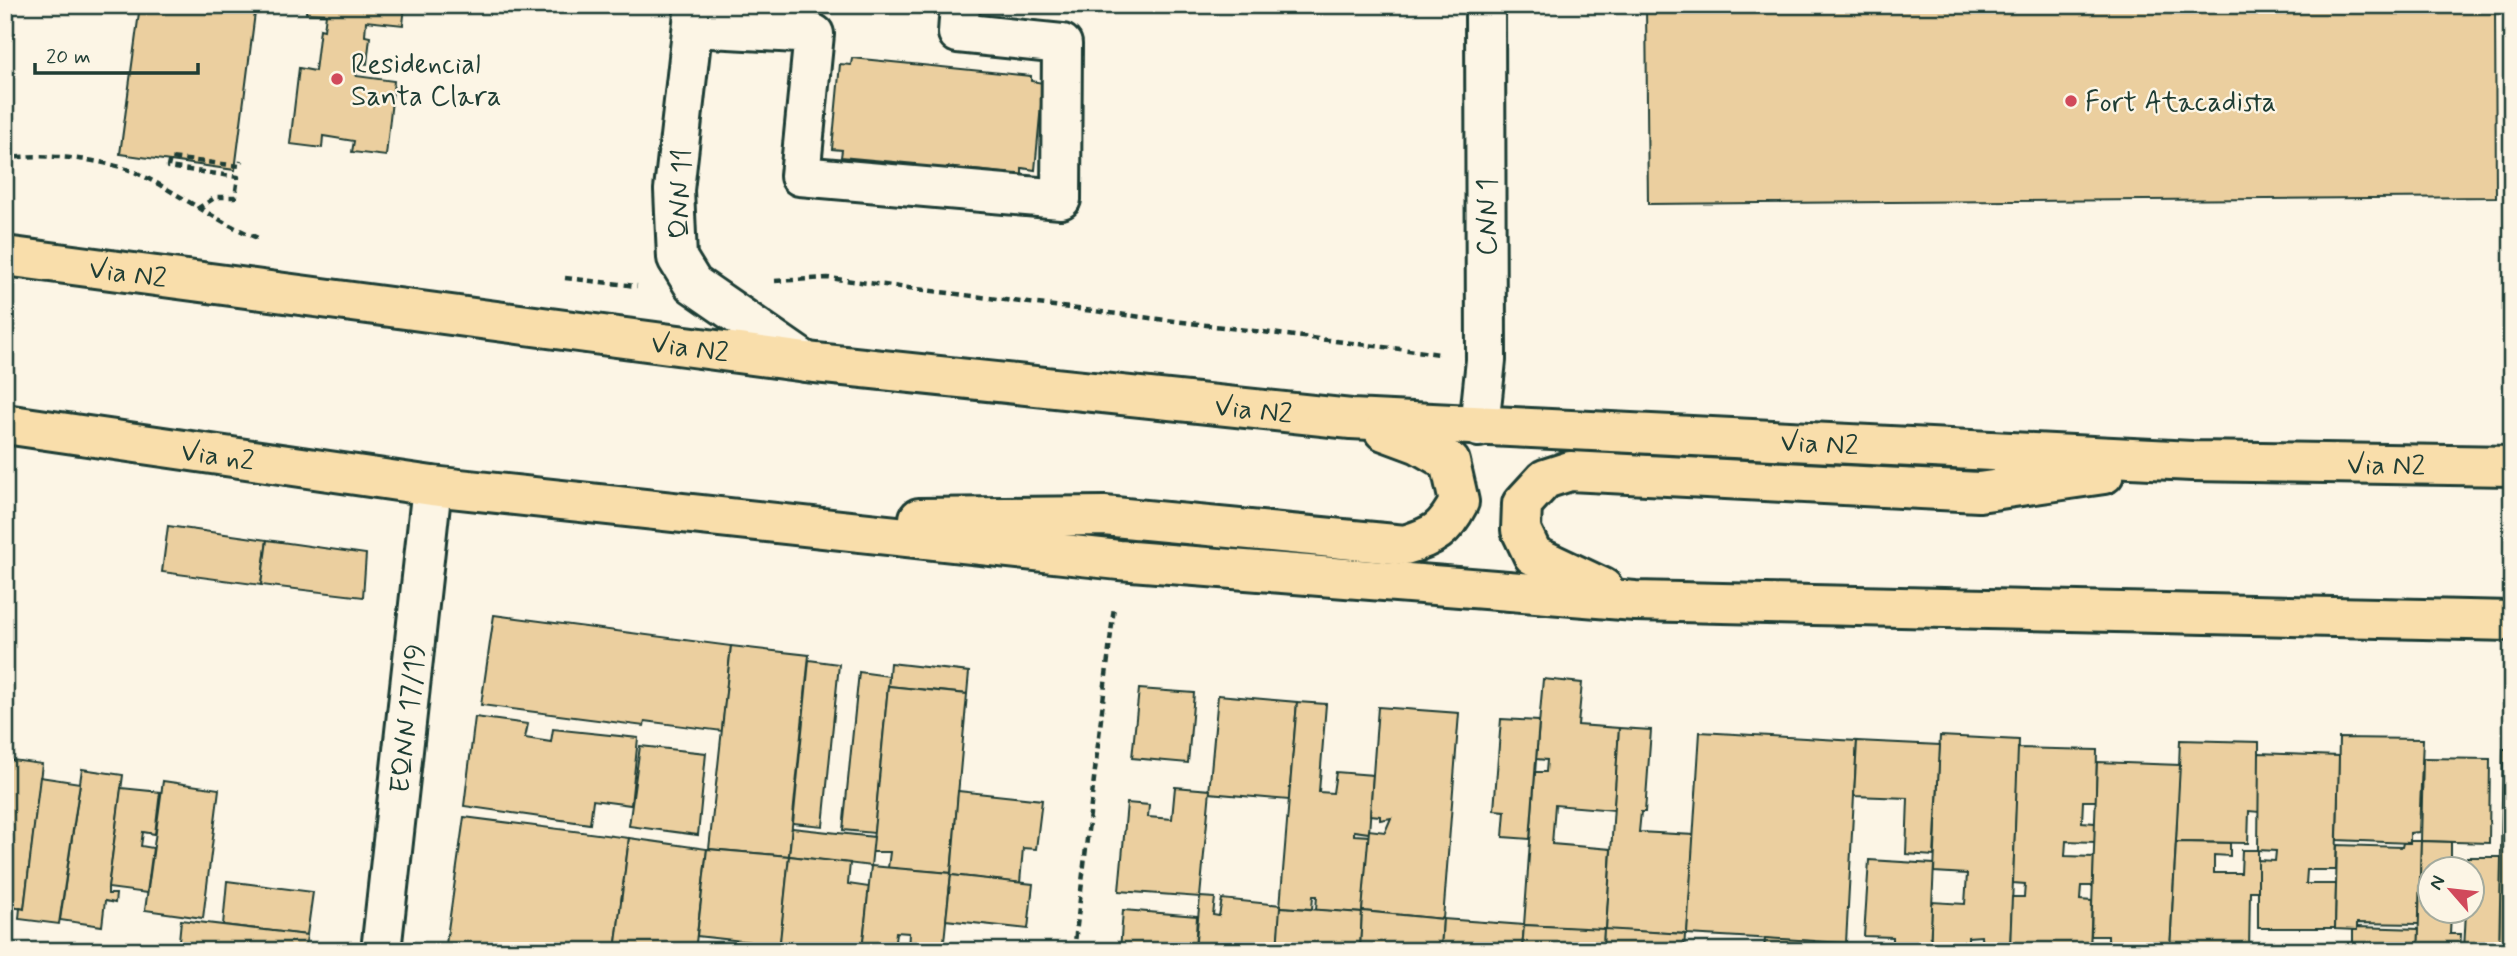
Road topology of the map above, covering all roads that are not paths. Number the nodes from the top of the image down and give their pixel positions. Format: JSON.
{"nodes":[{"id":1,"x":960,"y":5,"type":"edge"},
{"id":2,"x":1485,"y":5,"type":"edge"},
{"id":3,"x":694,"y":16,"type":"edge"},
{"id":4,"x":815,"y":20,"type":"edge"},
{"id":5,"x":5,"y":256,"type":"edge"},
{"id":6,"x":806,"y":362,"type":"junction"},
{"id":7,"x":1352,"y":419,"type":"junction"},
{"id":8,"x":5,"y":424,"type":"edge"},
{"id":9,"x":1479,"y":428,"type":"junction"},
{"id":10,"x":2192,"y":461,"type":"junction"},
{"id":11,"x":2512,"y":466,"type":"edge"},
{"id":12,"x":432,"y":486,"type":"junction"},
{"id":13,"x":749,"y":520,"type":"junction"},
{"id":14,"x":1634,"y":601,"type":"junction"},
{"id":15,"x":2512,"y":621,"type":"edge"},
{"id":16,"x":381,"y":951,"type":"edge"}],
"edges":[{"from":1,"to":4,"type":"street"},
{"from":2,"to":9,"type":"street","name":"CNN 1"},
{"from":3,"to":4,"type":"street"},
{"from":3,"to":6,"type":"street","name":"QNN 11"},
{"from":5,"to":6,"type":"main road","name":"Via N2"},
{"from":6,"to":7,"type":"main road","name":"Via N2"},
{"from":7,"to":9,"type":"main road","name":"Via N2"},
{"from":7,"to":13,"type":"main road"},
{"from":8,"to":12,"type":"main road","name":"Via n2"},
{"from":9,"to":10,"type":"main road","name":"Via N2"},
{"from":10,"to":11,"type":"main road","name":"Via N2"},
{"from":10,"to":14,"type":"main road"},
{"from":12,"to":13,"type":"main road"},
{"from":12,"to":16,"type":"street","name":"EQNN 17/19"},
{"from":13,"to":14,"type":"main road"},
{"from":14,"to":15,"type":"main road"}]}
